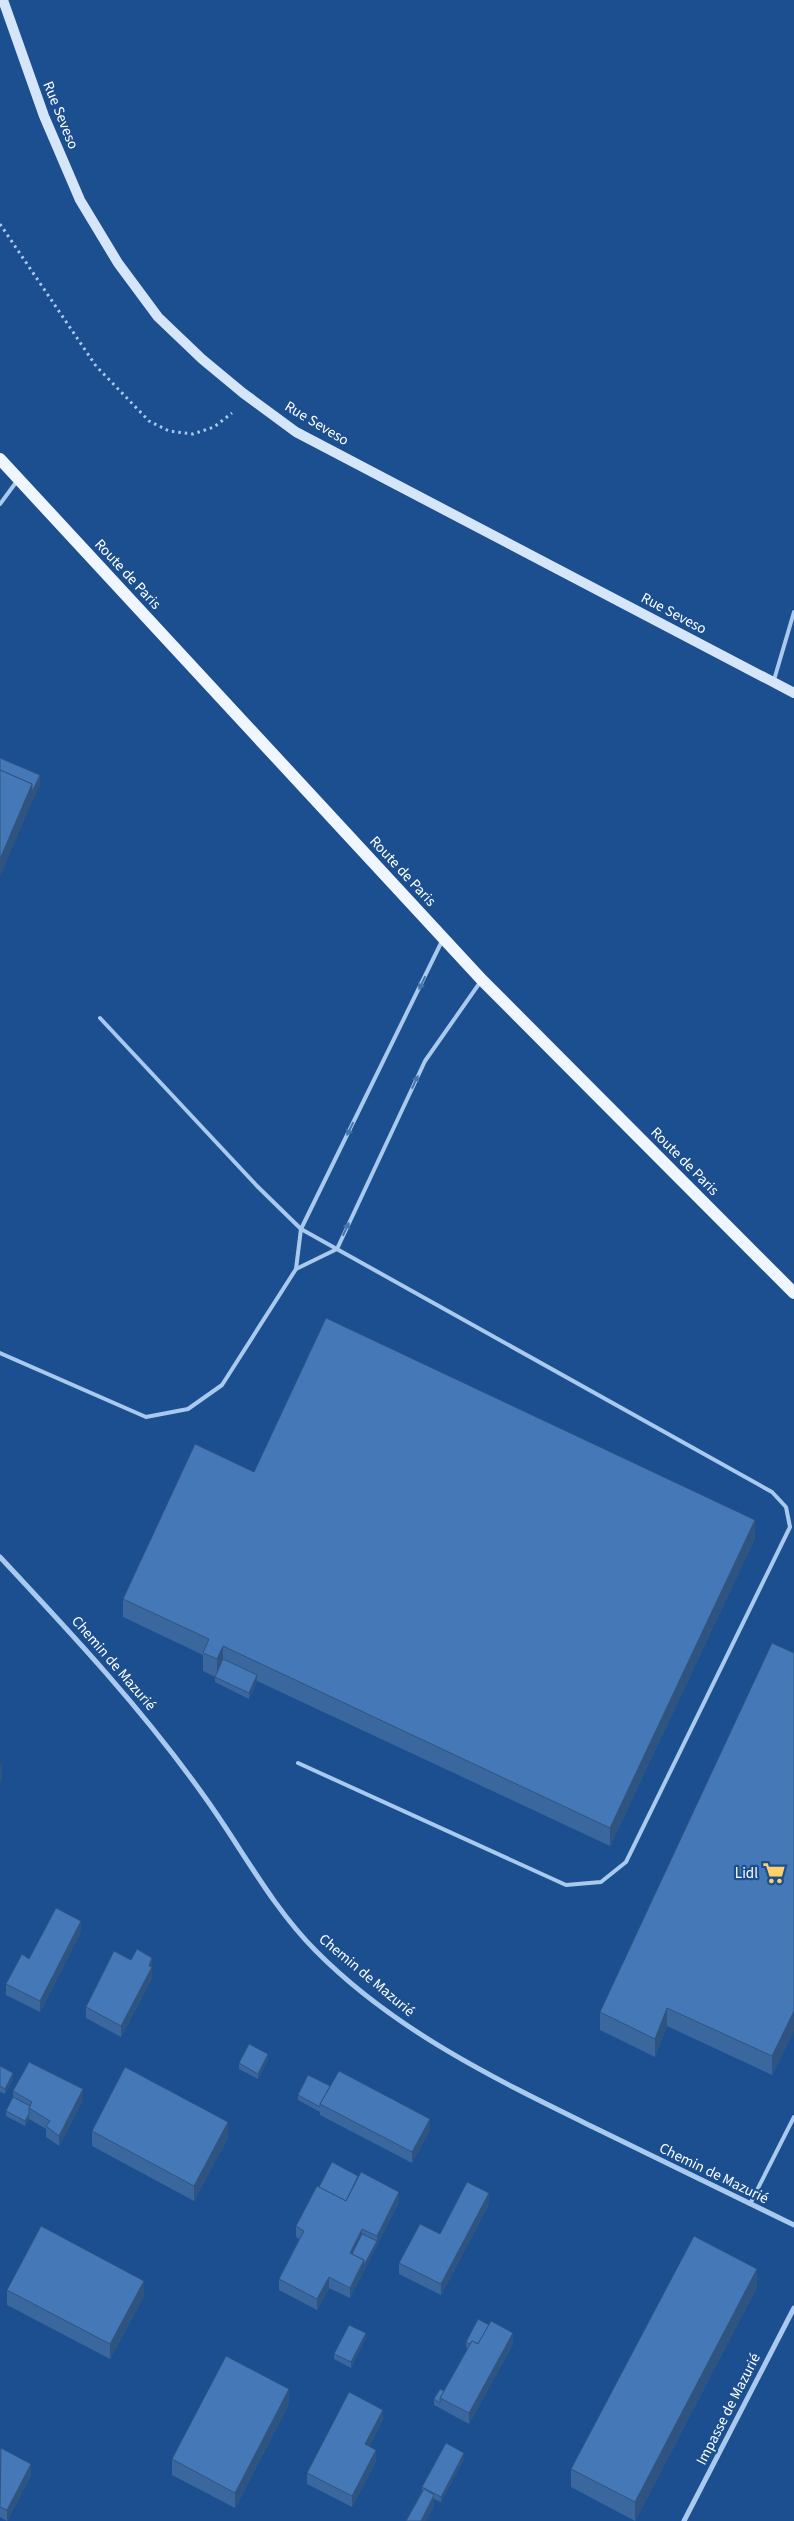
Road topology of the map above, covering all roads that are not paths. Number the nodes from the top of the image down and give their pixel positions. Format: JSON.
{"nodes":[{"id":1,"x":3,"y":0,"type":"edge"},
{"id":2,"x":0,"y":460,"type":"edge"},
{"id":3,"x":19,"y":480,"type":"junction"},
{"id":4,"x":0,"y":504,"type":"edge"},
{"id":5,"x":794,"y":612,"type":"edge"},
{"id":6,"x":773,"y":682,"type":"junction"},
{"id":7,"x":794,"y":693,"type":"edge"},
{"id":8,"x":443,"y":939,"type":"junction"},
{"id":9,"x":482,"y":980,"type":"junction"},
{"id":10,"x":100,"y":1018,"type":"dead end"},
{"id":11,"x":301,"y":1229,"type":"junction"},
{"id":12,"x":337,"y":1249,"type":"junction"},
{"id":13,"x":296,"y":1269,"type":"junction"},
{"id":14,"x":794,"y":1293,"type":"edge"},
{"id":15,"x":0,"y":1354,"type":"edge"},
{"id":16,"x":0,"y":1557,"type":"edge"},
{"id":17,"x":298,"y":1763,"type":"dead end"},
{"id":18,"x":794,"y":2117,"type":"edge"},
{"id":19,"x":750,"y":2204,"type":"junction"},
{"id":20,"x":794,"y":2226,"type":"edge"},
{"id":21,"x":794,"y":2308,"type":"edge"},
{"id":22,"x":684,"y":2521,"type":"edge"}],
"edges":[{"from":1,"to":6,"type":"street","name":"Rue Seveso"},
{"from":2,"to":3,"type":"main road","name":"Route de Paris"},
{"from":3,"to":4,"type":"lane"},
{"from":3,"to":8,"type":"main road","name":"Route de Paris"},
{"from":5,"to":6,"type":"lane"},
{"from":6,"to":7,"type":"street","name":"Rue Seveso"},
{"from":8,"to":9,"type":"main road","name":"Route de Paris"},
{"from":8,"to":11,"type":"lane","one_way":true},
{"from":12,"to":9,"type":"lane","one_way":true},
{"from":9,"to":14,"type":"main road","name":"Route de Paris"},
{"from":10,"to":11,"type":"lane"},
{"from":11,"to":12,"type":"lane"},
{"from":11,"to":13,"type":"lane"},
{"from":12,"to":13,"type":"lane"},
{"from":12,"to":17,"type":"lane"},
{"from":13,"to":15,"type":"lane"},
{"from":16,"to":19,"type":"street","name":"Chemin de Mazurié"},
{"from":18,"to":19,"type":"lane"},
{"from":19,"to":20,"type":"street","name":"Chemin de Mazurié"},
{"from":21,"to":22,"type":"street","name":"Impasse de Mazurié"}]}
